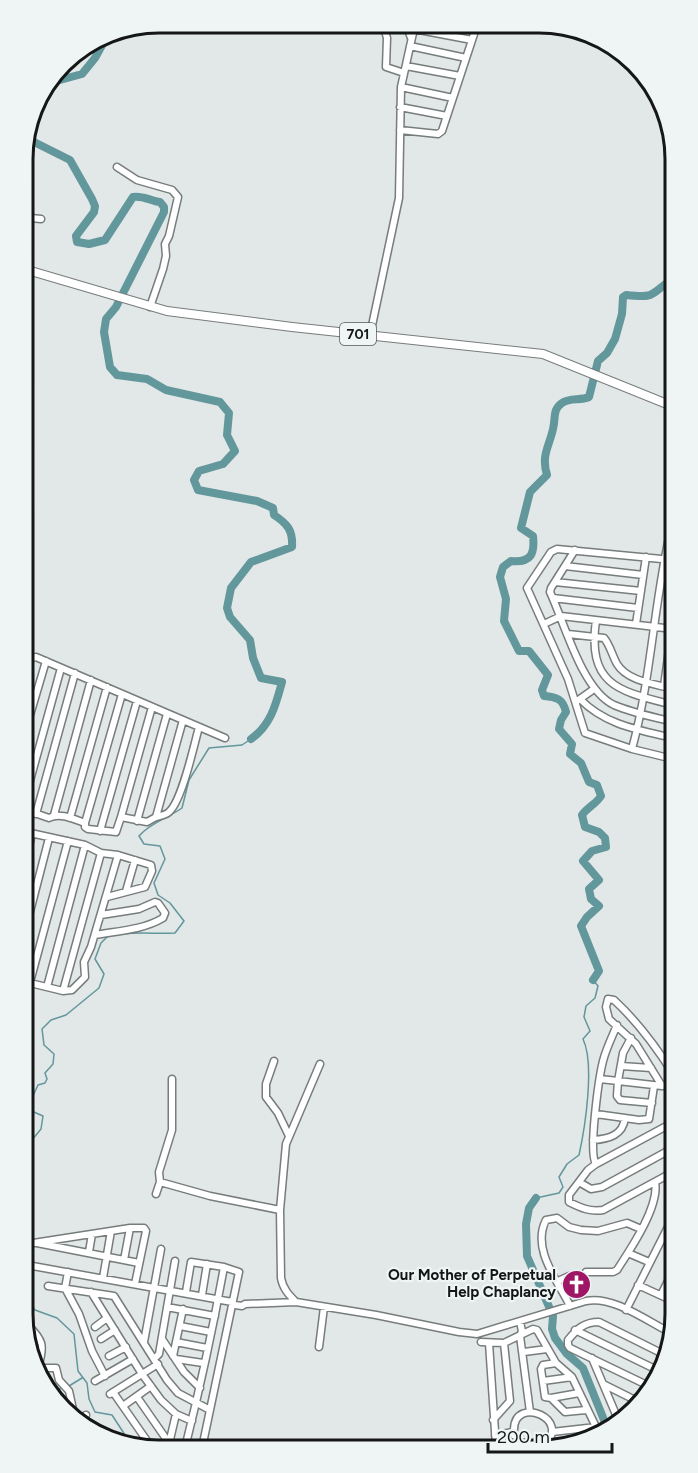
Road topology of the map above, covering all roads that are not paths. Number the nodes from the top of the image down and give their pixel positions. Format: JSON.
{"nodes":[{"id":1,"x":386,"y":33,"type":"edge"},
{"id":2,"x":408,"y":33,"type":"edge"},
{"id":3,"x":413,"y":33,"type":"edge"},
{"id":4,"x":443,"y":33,"type":"edge"},
{"id":5,"x":474,"y":33,"type":"edge"},
{"id":6,"x":472,"y":40,"type":"junction"},
{"id":7,"x":411,"y":43,"type":"junction"},
{"id":8,"x":466,"y":58,"type":"junction"},
{"id":9,"x":405,"y":70,"type":"junction"},
{"id":10,"x":460,"y":76,"type":"junction"},
{"id":11,"x":401,"y":87,"type":"junction"},
{"id":12,"x":453,"y":98,"type":"junction"},
{"id":13,"x":400,"y":107,"type":"junction"},
{"id":14,"x":447,"y":116,"type":"junction"},
{"id":15,"x":400,"y":130,"type":"junction"},
{"id":16,"x":117,"y":167,"type":"dead end"},
{"id":17,"x":33,"y":218,"type":"edge"},
{"id":18,"x":42,"y":219,"type":"dead end"},
{"id":19,"x":33,"y":272,"type":"edge"},
{"id":20,"x":150,"y":307,"type":"junction"},
{"id":21,"x":370,"y":335,"type":"junction"},
{"id":22,"x":665,"y":403,"type":"edge"},
{"id":23,"x":575,"y":550,"type":"junction"},
{"id":24,"x":665,"y":551,"type":"edge"},
{"id":25,"x":646,"y":557,"type":"junction"},
{"id":26,"x":663,"y":559,"type":"junction"},
{"id":27,"x":565,"y":566,"type":"junction"},
{"id":28,"x":643,"y":575,"type":"junction"},
{"id":29,"x":555,"y":582,"type":"junction"},
{"id":30,"x":640,"y":591,"type":"junction"},
{"id":31,"x":553,"y":598,"type":"junction"},
{"id":32,"x":638,"y":608,"type":"junction"},
{"id":33,"x":561,"y":616,"type":"junction"},
{"id":34,"x":596,"y":620,"type":"junction"},
{"id":35,"x":544,"y":624,"type":"junction"},
{"id":36,"x":636,"y":624,"type":"junction"},
{"id":37,"x":653,"y":626,"type":"junction"},
{"id":38,"x":665,"y":627,"type":"edge"},
{"id":39,"x":568,"y":634,"type":"junction"},
{"id":40,"x":594,"y":636,"type":"junction"},
{"id":41,"x":33,"y":658,"type":"edge"},
{"id":42,"x":46,"y":661,"type":"junction"},
{"id":43,"x":61,"y":668,"type":"junction"},
{"id":44,"x":75,"y":674,"type":"junction"},
{"id":45,"x":665,"y":679,"type":"edge"},
{"id":46,"x":91,"y":680,"type":"junction"},
{"id":47,"x":645,"y":682,"type":"junction"},
{"id":48,"x":664,"y":686,"type":"joint"},
{"id":49,"x":107,"y":687,"type":"junction"},
{"id":50,"x":594,"y":689,"type":"junction"},
{"id":51,"x":122,"y":694,"type":"junction"},
{"id":52,"x":643,"y":697,"type":"junction"},
{"id":53,"x":137,"y":701,"type":"junction"},
{"id":54,"x":577,"y":701,"type":"junction"},
{"id":55,"x":665,"y":703,"type":"edge"},
{"id":56,"x":33,"y":705,"type":"edge"},
{"id":57,"x":152,"y":707,"type":"junction"},
{"id":58,"x":640,"y":713,"type":"junction"},
{"id":59,"x":167,"y":714,"type":"junction"},
{"id":60,"x":183,"y":720,"type":"junction"},
{"id":61,"x":665,"y":720,"type":"edge"},
{"id":62,"x":199,"y":727,"type":"junction"},
{"id":63,"x":638,"y":729,"type":"junction"},
{"id":64,"x":665,"y":736,"type":"edge"},
{"id":65,"x":225,"y":738,"type":"dead end"},
{"id":66,"x":632,"y":749,"type":"junction"},
{"id":67,"x":665,"y":757,"type":"edge"},
{"id":68,"x":33,"y":770,"type":"edge"},
{"id":69,"x":33,"y":813,"type":"edge"},
{"id":70,"x":36,"y":814,"type":"junction"},
{"id":71,"x":54,"y":815,"type":"junction"},
{"id":72,"x":122,"y":817,"type":"junction"},
{"id":73,"x":70,"y":818,"type":"junction"},
{"id":74,"x":156,"y":818,"type":"junction"},
{"id":75,"x":137,"y":821,"type":"junction"},
{"id":76,"x":85,"y":823,"type":"junction"},
{"id":77,"x":100,"y":831,"type":"junction"},
{"id":78,"x":33,"y":834,"type":"edge"},
{"id":79,"x":50,"y":838,"type":"junction"},
{"id":80,"x":68,"y":841,"type":"junction"},
{"id":81,"x":85,"y":845,"type":"junction"},
{"id":82,"x":101,"y":853,"type":"junction"},
{"id":83,"x":118,"y":855,"type":"junction"},
{"id":84,"x":135,"y":860,"type":"junction"},
{"id":85,"x":126,"y":891,"type":"junction"},
{"id":86,"x":107,"y":897,"type":"junction"},
{"id":87,"x":33,"y":901,"type":"edge"},
{"id":88,"x":101,"y":915,"type":"junction"},
{"id":89,"x":95,"y":935,"type":"junction"},
{"id":90,"x":33,"y":964,"type":"edge"},
{"id":91,"x":33,"y":983,"type":"edge"},
{"id":92,"x":46,"y":987,"type":"junction"},
{"id":93,"x":63,"y":991,"type":"junction"},
{"id":94,"x":617,"y":1025,"type":"junction"},
{"id":95,"x":631,"y":1038,"type":"junction"},
{"id":96,"x":274,"y":1061,"type":"dead end"},
{"id":97,"x":665,"y":1063,"type":"edge"},
{"id":98,"x":320,"y":1064,"type":"dead end"},
{"id":99,"x":621,"y":1066,"type":"junction"},
{"id":100,"x":651,"y":1068,"type":"junction"},
{"id":101,"x":172,"y":1079,"type":"dead end"},
{"id":102,"x":600,"y":1079,"type":"junction"},
{"id":103,"x":618,"y":1081,"type":"junction"},
{"id":104,"x":654,"y":1086,"type":"junction"},
{"id":105,"x":662,"y":1086,"type":"junction"},
{"id":106,"x":665,"y":1086,"type":"edge"},
{"id":107,"x":652,"y":1103,"type":"junction"},
{"id":108,"x":596,"y":1114,"type":"junction"},
{"id":109,"x":626,"y":1118,"type":"junction"},
{"id":110,"x":665,"y":1127,"type":"edge"},
{"id":111,"x":289,"y":1136,"type":"junction"},
{"id":112,"x":593,"y":1140,"type":"junction"},
{"id":113,"x":665,"y":1153,"type":"edge"},
{"id":114,"x":596,"y":1164,"type":"junction"},
{"id":115,"x":665,"y":1176,"type":"edge"},
{"id":116,"x":160,"y":1182,"type":"junction"},
{"id":117,"x":579,"y":1182,"type":"junction"},
{"id":118,"x":655,"y":1182,"type":"junction"},
{"id":119,"x":156,"y":1194,"type":"dead end"},
{"id":120,"x":280,"y":1210,"type":"junction"},
{"id":121,"x":130,"y":1228,"type":"junction"},
{"id":122,"x":640,"y":1229,"type":"junction"},
{"id":123,"x":111,"y":1231,"type":"junction"},
{"id":124,"x":665,"y":1232,"type":"edge"},
{"id":125,"x":92,"y":1234,"type":"junction"},
{"id":126,"x":33,"y":1242,"type":"edge"},
{"id":127,"x":33,"y":1244,"type":"edge"},
{"id":128,"x":161,"y":1249,"type":"dead end"},
{"id":129,"x":89,"y":1252,"type":"junction"},
{"id":130,"x":628,"y":1253,"type":"junction"},
{"id":131,"x":107,"y":1255,"type":"junction"},
{"id":132,"x":124,"y":1260,"type":"junction"},
{"id":133,"x":175,"y":1261,"type":"dead end"},
{"id":134,"x":649,"y":1262,"type":"junction"},
{"id":135,"x":139,"y":1263,"type":"junction"},
{"id":136,"x":207,"y":1264,"type":"junction"},
{"id":137,"x":33,"y":1266,"type":"edge"},
{"id":138,"x":224,"y":1267,"type":"junction"},
{"id":139,"x":68,"y":1272,"type":"junction"},
{"id":140,"x":586,"y":1272,"type":"dead end"},
{"id":141,"x":569,"y":1276,"type":"dead end"},
{"id":142,"x":103,"y":1278,"type":"junction"},
{"id":143,"x":117,"y":1281,"type":"junction"},
{"id":144,"x":558,"y":1281,"type":"junction"},
{"id":145,"x":135,"y":1284,"type":"junction"},
{"id":146,"x":638,"y":1285,"type":"junction"},
{"id":147,"x":48,"y":1286,"type":"dead end"},
{"id":148,"x":153,"y":1287,"type":"junction"},
{"id":149,"x":665,"y":1287,"type":"edge"},
{"id":150,"x":65,"y":1288,"type":"junction"},
{"id":151,"x":170,"y":1290,"type":"junction"},
{"id":152,"x":186,"y":1292,"type":"junction"},
{"id":153,"x":91,"y":1293,"type":"junction"},
{"id":154,"x":202,"y":1295,"type":"junction"},
{"id":155,"x":661,"y":1295,"type":"junction"},
{"id":156,"x":114,"y":1296,"type":"junction"},
{"id":157,"x":665,"y":1297,"type":"edge"},
{"id":158,"x":218,"y":1299,"type":"junction"},
{"id":159,"x":232,"y":1302,"type":"junction"},
{"id":160,"x":296,"y":1302,"type":"junction"},
{"id":161,"x":570,"y":1306,"type":"junction"},
{"id":162,"x":167,"y":1307,"type":"junction"},
{"id":163,"x":324,"y":1307,"type":"junction"},
{"id":164,"x":183,"y":1310,"type":"junction"},
{"id":165,"x":626,"y":1310,"type":"junction"},
{"id":166,"x":214,"y":1316,"type":"junction"},
{"id":167,"x":107,"y":1318,"type":"junction"},
{"id":168,"x":517,"y":1323,"type":"junction"},
{"id":169,"x":180,"y":1326,"type":"junction"},
{"id":170,"x":95,"y":1327,"type":"dead end"},
{"id":171,"x":664,"y":1329,"type":"edge"},
{"id":172,"x":34,"y":1330,"type":"edge"},
{"id":173,"x":115,"y":1330,"type":"junction"},
{"id":174,"x":575,"y":1330,"type":"junction"},
{"id":175,"x":211,"y":1332,"type":"junction"},
{"id":176,"x":520,"y":1336,"type":"junction"},
{"id":177,"x":162,"y":1338,"type":"junction"},
{"id":178,"x":101,"y":1339,"type":"dead end"},
{"id":179,"x":144,"y":1342,"type":"junction"},
{"id":180,"x":176,"y":1342,"type":"junction"},
{"id":181,"x":481,"y":1342,"type":"dead end"},
{"id":182,"x":489,"y":1343,"type":"junction"},
{"id":183,"x":504,"y":1343,"type":"junction"},
{"id":184,"x":126,"y":1347,"type":"junction"},
{"id":185,"x":319,"y":1347,"type":"dead end"},
{"id":186,"x":207,"y":1348,"type":"junction"},
{"id":187,"x":547,"y":1349,"type":"junction"},
{"id":188,"x":524,"y":1352,"type":"junction"},
{"id":189,"x":659,"y":1352,"type":"edge"},
{"id":190,"x":109,"y":1356,"type":"dead end"},
{"id":191,"x":41,"y":1357,"type":"edge"},
{"id":192,"x":175,"y":1358,"type":"junction"},
{"id":193,"x":592,"y":1358,"type":"junction"},
{"id":194,"x":133,"y":1359,"type":"junction"},
{"id":195,"x":156,"y":1361,"type":"junction"},
{"id":196,"x":203,"y":1363,"type":"junction"},
{"id":197,"x":556,"y":1363,"type":"junction"},
{"id":198,"x":45,"y":1367,"type":"edge"},
{"id":199,"x":652,"y":1368,"type":"edge"},
{"id":200,"x":142,"y":1374,"type":"junction"},
{"id":201,"x":105,"y":1376,"type":"junction"},
{"id":202,"x":572,"y":1377,"type":"junction"},
{"id":203,"x":95,"y":1381,"type":"dead end"},
{"id":204,"x":543,"y":1382,"type":"junction"},
{"id":205,"x":644,"y":1383,"type":"edge"},
{"id":206,"x":603,"y":1384,"type":"junction"},
{"id":207,"x":151,"y":1386,"type":"junction"},
{"id":208,"x":200,"y":1388,"type":"junction"},
{"id":209,"x":579,"y":1393,"type":"junction"},
{"id":210,"x":137,"y":1397,"type":"junction"},
{"id":211,"x":551,"y":1398,"type":"junction"},
{"id":212,"x":632,"y":1399,"type":"edge"},
{"id":213,"x":196,"y":1403,"type":"junction"},
{"id":214,"x":72,"y":1405,"type":"edge"},
{"id":215,"x":123,"y":1406,"type":"junction"},
{"id":216,"x":210,"y":1410,"type":"junction"},
{"id":217,"x":586,"y":1410,"type":"junction"},
{"id":218,"x":614,"y":1410,"type":"junction"},
{"id":219,"x":530,"y":1412,"type":"junction"},
{"id":220,"x":618,"y":1412,"type":"edge"},
{"id":221,"x":176,"y":1414,"type":"junction"},
{"id":222,"x":616,"y":1414,"type":"edge"},
{"id":223,"x":493,"y":1420,"type":"junction"},
{"id":224,"x":192,"y":1421,"type":"junction"},
{"id":225,"x":594,"y":1427,"type":"edge"},
{"id":226,"x":588,"y":1429,"type":"edge"},
{"id":227,"x":513,"y":1432,"type":"junction"},
{"id":228,"x":552,"y":1432,"type":"junction"},
{"id":229,"x":495,"y":1435,"type":"junction"},
{"id":230,"x":146,"y":1439,"type":"edge"},
{"id":231,"x":550,"y":1439,"type":"edge"},
{"id":232,"x":165,"y":1440,"type":"edge"},
{"id":233,"x":169,"y":1440,"type":"edge"},
{"id":234,"x":187,"y":1440,"type":"edge"},
{"id":235,"x":204,"y":1440,"type":"edge"},
{"id":236,"x":495,"y":1440,"type":"edge"},
{"id":237,"x":516,"y":1440,"type":"edge"}],
"edges":[{"from":1,"to":9,"type":"street"},
{"from":2,"to":7,"type":"street"},
{"from":3,"to":7,"type":"street"},
{"from":4,"to":6,"type":"street"},
{"from":5,"to":6,"type":"street"},
{"from":6,"to":8,"type":"street"},
{"from":7,"to":8,"type":"street"},
{"from":7,"to":9,"type":"street"},
{"from":8,"to":10,"type":"street"},
{"from":9,"to":10,"type":"street"},
{"from":9,"to":11,"type":"street"},
{"from":10,"to":12,"type":"street"},
{"from":11,"to":12,"type":"street"},
{"from":11,"to":13,"type":"street"},
{"from":12,"to":14,"type":"street"},
{"from":13,"to":14,"type":"street"},
{"from":13,"to":15,"type":"street"},
{"from":14,"to":15,"type":"street"},
{"from":15,"to":21,"type":"street"},
{"from":16,"to":20,"type":"street"},
{"from":17,"to":18,"type":"street"},
{"from":19,"to":20,"type":"main road","number":"701"},
{"from":20,"to":21,"type":"main road","number":"701"},
{"from":21,"to":22,"type":"main road","number":"701"},
{"from":23,"to":25,"type":"street"},
{"from":23,"to":27,"type":"street"},
{"from":23,"to":35,"type":"street"},
{"from":24,"to":26,"type":"street"},
{"from":25,"to":26,"type":"street"},
{"from":25,"to":28,"type":"street"},
{"from":26,"to":37,"type":"street"},
{"from":27,"to":28,"type":"street"},
{"from":27,"to":29,"type":"street"},
{"from":28,"to":30,"type":"street"},
{"from":29,"to":30,"type":"street"},
{"from":29,"to":31,"type":"street"},
{"from":30,"to":32,"type":"street"},
{"from":31,"to":32,"type":"street"},
{"from":31,"to":33,"type":"street"},
{"from":32,"to":36,"type":"street"},
{"from":33,"to":34,"type":"street"},
{"from":33,"to":35,"type":"street"},
{"from":33,"to":39,"type":"street"},
{"from":34,"to":36,"type":"street"},
{"from":34,"to":40,"type":"street"},
{"from":35,"to":54,"type":"street"},
{"from":36,"to":37,"type":"street"},
{"from":37,"to":38,"type":"street"},
{"from":37,"to":47,"type":"street"},
{"from":39,"to":40,"type":"street"},
{"from":39,"to":50,"type":"street"},
{"from":40,"to":47,"type":"street"},
{"from":40,"to":52,"type":"street"},
{"from":41,"to":42,"type":"street"},
{"from":42,"to":43,"type":"street"},
{"from":42,"to":56,"type":"street"},
{"from":43,"to":44,"type":"street"},
{"from":43,"to":68,"type":"street"},
{"from":44,"to":46,"type":"street"},
{"from":44,"to":70,"type":"street"},
{"from":45,"to":48,"type":"street"},
{"from":46,"to":49,"type":"street"},
{"from":46,"to":71,"type":"street"},
{"from":47,"to":48,"type":"street"},
{"from":47,"to":52,"type":"street"},
{"from":49,"to":51,"type":"street"},
{"from":49,"to":73,"type":"street"},
{"from":50,"to":54,"type":"street"},
{"from":50,"to":58,"type":"street"},
{"from":51,"to":53,"type":"street"},
{"from":51,"to":76,"type":"street"},
{"from":52,"to":55,"type":"street"},
{"from":52,"to":58,"type":"street"},
{"from":53,"to":57,"type":"street"},
{"from":53,"to":77,"type":"street"},
{"from":54,"to":63,"type":"street"},
{"from":54,"to":66,"type":"street"},
{"from":57,"to":59,"type":"street"},
{"from":57,"to":72,"type":"street"},
{"from":58,"to":61,"type":"street"},
{"from":58,"to":63,"type":"street"},
{"from":59,"to":60,"type":"street"},
{"from":59,"to":75,"type":"street"},
{"from":60,"to":62,"type":"street"},
{"from":60,"to":74,"type":"street"},
{"from":62,"to":65,"type":"street"},
{"from":62,"to":74,"type":"street"},
{"from":63,"to":64,"type":"street"},
{"from":63,"to":66,"type":"street"},
{"from":66,"to":67,"type":"street"},
{"from":69,"to":70,"type":"street"},
{"from":70,"to":71,"type":"street"},
{"from":71,"to":73,"type":"street"},
{"from":72,"to":75,"type":"street"},
{"from":72,"to":77,"type":"street"},
{"from":73,"to":76,"type":"street"},
{"from":74,"to":75,"type":"street"},
{"from":76,"to":77,"type":"street"},
{"from":78,"to":79,"type":"street"},
{"from":79,"to":80,"type":"street"},
{"from":79,"to":87,"type":"street"},
{"from":80,"to":81,"type":"street"},
{"from":80,"to":90,"type":"street"},
{"from":81,"to":82,"type":"street"},
{"from":81,"to":92,"type":"street"},
{"from":82,"to":83,"type":"street"},
{"from":82,"to":93,"type":"street"},
{"from":83,"to":84,"type":"street"},
{"from":83,"to":86,"type":"street"},
{"from":84,"to":85,"type":"street"},
{"from":84,"to":85,"type":"street"},
{"from":85,"to":86,"type":"street"},
{"from":86,"to":88,"type":"street"},
{"from":88,"to":89,"type":"street"},
{"from":88,"to":89,"type":"street"},
{"from":89,"to":93,"type":"street"},
{"from":91,"to":92,"type":"street"},
{"from":92,"to":93,"type":"street"},
{"from":94,"to":95,"type":"street"},
{"from":94,"to":97,"type":"street"},
{"from":94,"to":102,"type":"street"},
{"from":95,"to":99,"type":"street"},
{"from":95,"to":100,"type":"street"},
{"from":96,"to":111,"type":"street"},
{"from":98,"to":111,"type":"street"},
{"from":99,"to":100,"type":"street"},
{"from":99,"to":103,"type":"street"},
{"from":100,"to":105,"type":"street"},
{"from":101,"to":116,"type":"street"},
{"from":102,"to":103,"type":"street"},
{"from":102,"to":108,"type":"street"},
{"from":103,"to":104,"type":"street"},
{"from":103,"to":107,"type":"street"},
{"from":104,"to":105,"type":"street"},
{"from":104,"to":107,"type":"street"},
{"from":105,"to":106,"type":"street"},
{"from":107,"to":109,"type":"street"},
{"from":108,"to":109,"type":"street"},
{"from":108,"to":112,"type":"street"},
{"from":109,"to":112,"type":"street"},
{"from":110,"to":114,"type":"street"},
{"from":111,"to":120,"type":"street"},
{"from":112,"to":114,"type":"street"},
{"from":113,"to":117,"type":"street"},
{"from":114,"to":117,"type":"street"},
{"from":115,"to":118,"type":"street"},
{"from":116,"to":119,"type":"street"},
{"from":116,"to":120,"type":"street"},
{"from":117,"to":118,"type":"street"},
{"from":118,"to":122,"type":"street"},
{"from":120,"to":160,"type":"street"},
{"from":121,"to":123,"type":"street"},
{"from":121,"to":132,"type":"street"},
{"from":121,"to":135,"type":"street"},
{"from":122,"to":130,"type":"street"},
{"from":122,"to":144,"type":"street"},
{"from":123,"to":125,"type":"street"},
{"from":123,"to":131,"type":"street"},
{"from":124,"to":134,"type":"street"},
{"from":125,"to":126,"type":"street"},
{"from":125,"to":129,"type":"street"},
{"from":127,"to":129,"type":"street"},
{"from":128,"to":148,"type":"street"},
{"from":129,"to":131,"type":"street"},
{"from":130,"to":134,"type":"street"},
{"from":130,"to":140,"type":"street"},
{"from":131,"to":132,"type":"street"},
{"from":131,"to":142,"type":"street"},
{"from":132,"to":135,"type":"street"},
{"from":133,"to":151,"type":"street"},
{"from":134,"to":146,"type":"street"},
{"from":135,"to":145,"type":"street"},
{"from":136,"to":138,"type":"street"},
{"from":136,"to":152,"type":"street"},
{"from":136,"to":154,"type":"street"},
{"from":137,"to":139,"type":"street"},
{"from":138,"to":158,"type":"street"},
{"from":138,"to":159,"type":"street"},
{"from":139,"to":142,"type":"street"},
{"from":139,"to":150,"type":"street"},
{"from":141,"to":144,"type":"street"},
{"from":142,"to":143,"type":"street"},
{"from":143,"to":145,"type":"street"},
{"from":143,"to":156,"type":"street"},
{"from":144,"to":161,"type":"street"},
{"from":145,"to":148,"type":"street"},
{"from":146,"to":155,"type":"street"},
{"from":146,"to":165,"type":"street"},
{"from":147,"to":150,"type":"street"},
{"from":148,"to":151,"type":"street"},
{"from":148,"to":179,"type":"street"},
{"from":149,"to":155,"type":"street"},
{"from":150,"to":153,"type":"street"},
{"from":150,"to":201,"type":"street"},
{"from":151,"to":152,"type":"street"},
{"from":151,"to":162,"type":"street"},
{"from":152,"to":154,"type":"street"},
{"from":153,"to":156,"type":"street"},
{"from":153,"to":167,"type":"street"},
{"from":154,"to":158,"type":"street"},
{"from":155,"to":157,"type":"street"},
{"from":156,"to":179,"type":"street"},
{"from":158,"to":159,"type":"street"},
{"from":158,"to":166,"type":"street"},
{"from":159,"to":160,"type":"street"},
{"from":159,"to":216,"type":"street"},
{"from":160,"to":163,"type":"street"},
{"from":161,"to":165,"type":"street"},
{"from":161,"to":168,"type":"street"},
{"from":162,"to":164,"type":"street"},
{"from":162,"to":177,"type":"street"},
{"from":163,"to":168,"type":"street"},
{"from":163,"to":185,"type":"street"},
{"from":164,"to":166,"type":"street"},
{"from":164,"to":169,"type":"street"},
{"from":165,"to":171,"type":"street"},
{"from":166,"to":175,"type":"street"},
{"from":167,"to":170,"type":"street"},
{"from":167,"to":173,"type":"street"},
{"from":168,"to":176,"type":"street"},
{"from":169,"to":175,"type":"street"},
{"from":169,"to":180,"type":"street"},
{"from":172,"to":191,"type":"street"},
{"from":173,"to":178,"type":"street"},
{"from":173,"to":184,"type":"street"},
{"from":174,"to":189,"type":"street"},
{"from":174,"to":193,"type":"street"},
{"from":174,"to":199,"type":"street"},
{"from":175,"to":186,"type":"street"},
{"from":176,"to":183,"type":"street"},
{"from":176,"to":187,"type":"street"},
{"from":176,"to":188,"type":"street"},
{"from":177,"to":192,"type":"street"},
{"from":177,"to":195,"type":"street"},
{"from":179,"to":195,"type":"street"},
{"from":180,"to":186,"type":"street"},
{"from":180,"to":192,"type":"street"},
{"from":181,"to":182,"type":"street"},
{"from":182,"to":183,"type":"street"},
{"from":182,"to":223,"type":"street"},
{"from":183,"to":223,"type":"street"},
{"from":184,"to":190,"type":"street"},
{"from":184,"to":194,"type":"street"},
{"from":186,"to":196,"type":"street"},
{"from":187,"to":188,"type":"street"},
{"from":187,"to":197,"type":"street"},
{"from":188,"to":219,"type":"street"},
{"from":192,"to":196,"type":"street"},
{"from":192,"to":208,"type":"street"},
{"from":193,"to":205,"type":"street"},
{"from":193,"to":206,"type":"street"},
{"from":194,"to":200,"type":"street"},
{"from":194,"to":201,"type":"street"},
{"from":195,"to":200,"type":"street"},
{"from":195,"to":213,"type":"street"},
{"from":196,"to":208,"type":"street"},
{"from":197,"to":202,"type":"street"},
{"from":197,"to":204,"type":"street"},
{"from":198,"to":214,"type":"street"},
{"from":200,"to":207,"type":"street"},
{"from":200,"to":215,"type":"street"},
{"from":201,"to":203,"type":"street"},
{"from":202,"to":204,"type":"street"},
{"from":202,"to":209,"type":"street"},
{"from":204,"to":211,"type":"street"},
{"from":206,"to":212,"type":"street"},
{"from":206,"to":218,"type":"street"},
{"from":207,"to":210,"type":"street"},
{"from":207,"to":221,"type":"street"},
{"from":208,"to":213,"type":"street"},
{"from":209,"to":211,"type":"street"},
{"from":209,"to":217,"type":"street"},
{"from":210,"to":215,"type":"street"},
{"from":210,"to":232,"type":"street"},
{"from":211,"to":217,"type":"street"},
{"from":213,"to":216,"type":"street"},
{"from":213,"to":224,"type":"street"},
{"from":215,"to":230,"type":"street"},
{"from":216,"to":235,"type":"street"},
{"from":217,"to":225,"type":"street"},
{"from":218,"to":220,"type":"street"},
{"from":218,"to":222,"type":"street"},
{"from":219,"to":227,"type":"street"},
{"from":219,"to":228,"type":"street"},
{"from":221,"to":224,"type":"street"},
{"from":221,"to":233,"type":"street"},
{"from":223,"to":229,"type":"street"},
{"from":224,"to":234,"type":"street"},
{"from":226,"to":228,"type":"street"},
{"from":227,"to":229,"type":"street"},
{"from":227,"to":237,"type":"street"},
{"from":228,"to":231,"type":"street"},
{"from":229,"to":236,"type":"street"}]}
